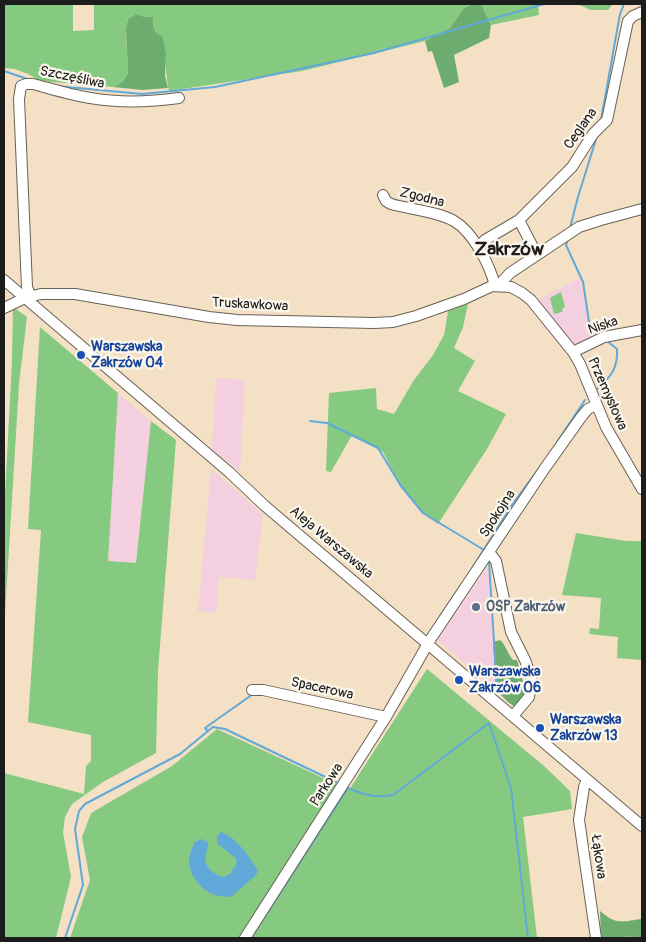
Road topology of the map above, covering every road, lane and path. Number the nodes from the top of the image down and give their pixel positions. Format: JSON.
{"nodes":[{"id":1,"x":642,"y":12,"type":"edge"},
{"id":2,"x":179,"y":98,"type":"dead end"},
{"id":3,"x":383,"y":195,"type":"dead end"},
{"id":4,"x":642,"y":209,"type":"edge"},
{"id":5,"x":519,"y":220,"type":"junction"},
{"id":6,"x":478,"y":247,"type":"junction"},
{"id":7,"x":537,"y":255,"type":"junction"},
{"id":8,"x":4,"y":280,"type":"edge"},
{"id":9,"x":495,"y":286,"type":"junction"},
{"id":10,"x":28,"y":298,"type":"junction"},
{"id":11,"x":4,"y":308,"type":"edge"},
{"id":12,"x":642,"y":330,"type":"edge"},
{"id":13,"x":573,"y":352,"type":"junction"},
{"id":14,"x":596,"y":405,"type":"junction"},
{"id":15,"x":642,"y":489,"type":"edge"},
{"id":16,"x":490,"y":552,"type":"junction"},
{"id":17,"x":428,"y":643,"type":"junction"},
{"id":18,"x":252,"y":690,"type":"dead end"},
{"id":19,"x":513,"y":716,"type":"junction"},
{"id":20,"x":386,"y":717,"type":"junction"},
{"id":21,"x":587,"y":780,"type":"junction"},
{"id":22,"x":642,"y":826,"type":"edge"},
{"id":23,"x":245,"y":938,"type":"edge"},
{"id":24,"x":596,"y":938,"type":"edge"}],
"edges":[{"from":1,"to":5,"type":"street","name":"Ceglana"},
{"from":2,"to":10,"type":"street","name":"Szczęśliwa"},
{"from":3,"to":6,"type":"street","name":"Zgodna"},
{"from":4,"to":7,"type":"street","name":"Truskawkowa"},
{"from":5,"to":6,"type":"street","name":"Ceglana"},
{"from":5,"to":7,"type":"street"},
{"from":6,"to":9,"type":"street","name":"Zgodna"},
{"from":7,"to":9,"type":"street","name":"Truskawkowa"},
{"from":8,"to":10,"type":"street","name":"Aleja Warszawska"},
{"from":9,"to":10,"type":"street","name":"Truskawkowa"},
{"from":9,"to":13,"type":"street","name":"Przemysłowa"},
{"from":10,"to":11,"type":"street","name":"Truskawkowa"},
{"from":10,"to":17,"type":"street","name":"Aleja Warszawska"},
{"from":12,"to":13,"type":"street","name":"Niska"},
{"from":13,"to":14,"type":"street","name":"Przemysłowa"},
{"from":14,"to":15,"type":"street","name":"Przemysłowa"},
{"from":14,"to":16,"type":"street","name":"Spokojna"},
{"from":16,"to":17,"type":"street","name":"Spokojna"},
{"from":16,"to":19,"type":"street"},
{"from":17,"to":19,"type":"street","name":"Aleja Warszawska"},
{"from":17,"to":20,"type":"street","name":"Parkowa"},
{"from":18,"to":20,"type":"street","name":"Spacerowa"},
{"from":19,"to":21,"type":"street","name":"Aleja Warszawska"},
{"from":20,"to":23,"type":"street","name":"Parkowa"},
{"from":21,"to":22,"type":"street","name":"Aleja Warszawska"},
{"from":21,"to":24,"type":"street","name":"Łąkowa"}]}
